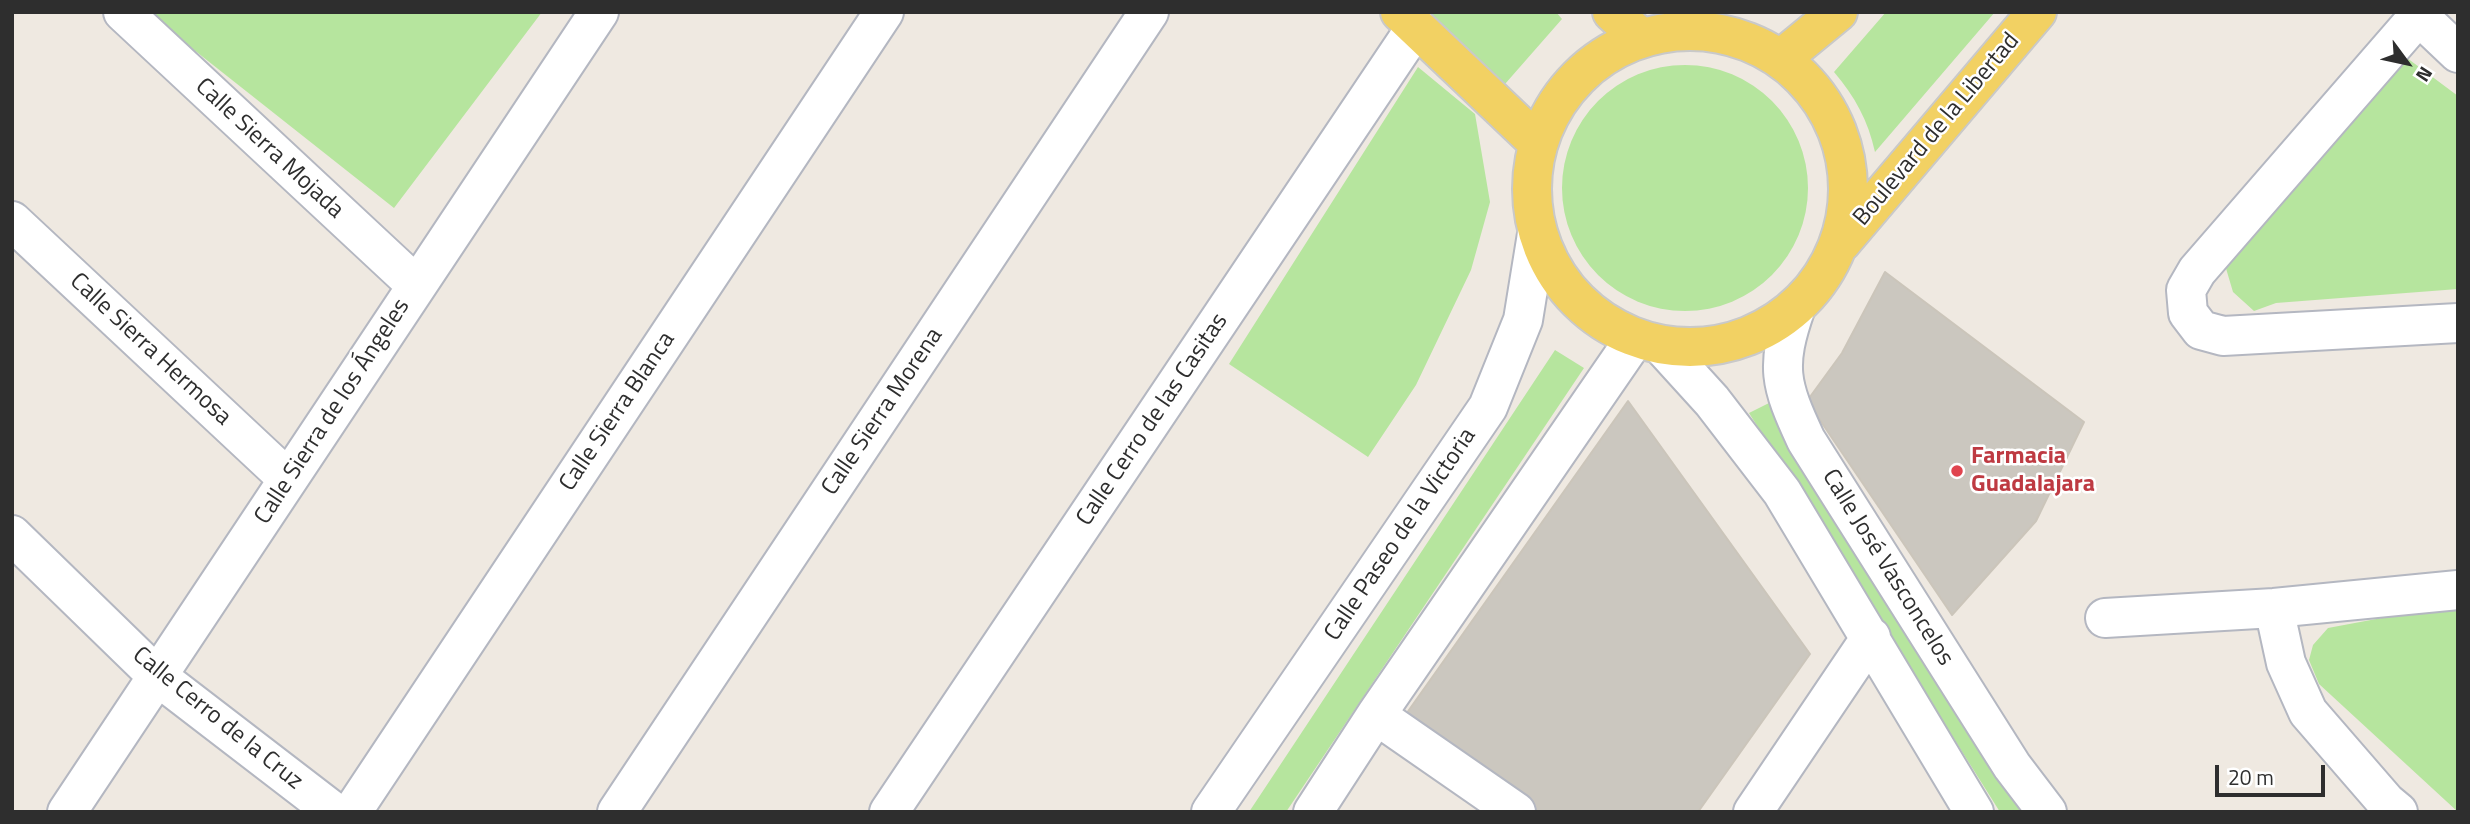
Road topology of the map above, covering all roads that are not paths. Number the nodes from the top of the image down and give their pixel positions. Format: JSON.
{"nodes":[{"id":1,"x":122,"y":12,"type":"edge"},
{"id":2,"x":599,"y":12,"type":"edge"},
{"id":3,"x":884,"y":12,"type":"edge"},
{"id":4,"x":1149,"y":12,"type":"edge"},
{"id":5,"x":1612,"y":12,"type":"edge"},
{"id":6,"x":1838,"y":12,"type":"edge"},
{"id":7,"x":2037,"y":12,"type":"edge"},
{"id":8,"x":2421,"y":14,"type":"edge"},
{"id":9,"x":1408,"y":20,"type":"edge"},
{"id":10,"x":1641,"y":37,"type":"junction"},
{"id":11,"x":2458,"y":53,"type":"edge"},
{"id":12,"x":1782,"y":58,"type":"junction"},
{"id":13,"x":1538,"y":144,"type":"junction"},
{"id":14,"x":12,"y":221,"type":"edge"},
{"id":15,"x":1537,"y":234,"type":"junction"},
{"id":16,"x":1838,"y":247,"type":"junction"},
{"id":17,"x":416,"y":285,"type":"junction"},
{"id":18,"x":1796,"y":307,"type":"junction"},
{"id":19,"x":2458,"y":323,"type":"edge"},
{"id":20,"x":1648,"y":343,"type":"junction"},
{"id":21,"x":288,"y":479,"type":"junction"},
{"id":22,"x":12,"y":535,"type":"edge"},
{"id":23,"x":2458,"y":590,"type":"edge"},
{"id":24,"x":2274,"y":608,"type":"junction"},
{"id":25,"x":2105,"y":618,"type":"dead end"},
{"id":26,"x":1871,"y":637,"type":"junction"},
{"id":27,"x":157,"y":676,"type":"junction"},
{"id":28,"x":1376,"y":715,"type":"junction"},
{"id":29,"x":67,"y":812,"type":"edge"},
{"id":30,"x":334,"y":812,"type":"edge"},
{"id":31,"x":352,"y":812,"type":"edge"},
{"id":32,"x":617,"y":812,"type":"edge"},
{"id":33,"x":889,"y":812,"type":"edge"},
{"id":34,"x":1212,"y":812,"type":"edge"},
{"id":35,"x":1313,"y":812,"type":"edge"},
{"id":36,"x":1516,"y":812,"type":"edge"},
{"id":37,"x":1753,"y":812,"type":"edge"},
{"id":38,"x":1975,"y":812,"type":"edge"},
{"id":39,"x":2047,"y":812,"type":"edge"},
{"id":40,"x":2398,"y":812,"type":"edge"}],
"edges":[{"from":1,"to":17,"type":"street","name":"Calle Sierra Mojada"},
{"from":2,"to":17,"type":"street","name":"Calle Sierra de los Ángeles"},
{"from":3,"to":31,"type":"street","name":"Calle Sierra Blanca"},
{"from":4,"to":32,"type":"street","name":"Calle Sierra Morena"},
{"from":5,"to":10,"type":"main road"},
{"from":6,"to":12,"type":"main road"},
{"from":7,"to":16,"type":"main road","name":"Boulevard de la Libertad"},
{"from":8,"to":11,"type":"street"},
{"from":8,"to":19,"type":"street"},
{"from":9,"to":13,"type":"main road"},
{"from":9,"to":33,"type":"street","name":"Calle Cerro de las Casitas"},
{"from":10,"to":12,"type":"main road"},
{"from":10,"to":13,"type":"main road"},
{"from":12,"to":16,"type":"main road"},
{"from":13,"to":15,"type":"main road"},
{"from":14,"to":21,"type":"street","name":"Calle Sierra Hermosa"},
{"from":15,"to":20,"type":"main road"},
{"from":15,"to":34,"type":"street","name":"Calle Paseo de la Victoria"},
{"from":16,"to":18,"type":"main road"},
{"from":17,"to":21,"type":"street","name":"Calle Sierra de los Ángeles"},
{"from":18,"to":20,"type":"main road"},
{"from":18,"to":39,"type":"street","name":"Calle José Vasconcelos"},
{"from":20,"to":26,"type":"street","name":"Calle José Vasconcelos"},
{"from":20,"to":28,"type":"street"},
{"from":21,"to":27,"type":"street","name":"Calle Sierra de los Ángeles"},
{"from":22,"to":27,"type":"street","name":"Calle Cerro de la Cruz"},
{"from":23,"to":24,"type":"street"},
{"from":24,"to":25,"type":"street"},
{"from":24,"to":40,"type":"street"},
{"from":26,"to":37,"type":"street"},
{"from":26,"to":38,"type":"street","name":"Calle José Vasconcelos"},
{"from":27,"to":29,"type":"street","name":"Calle Sierra de los Ángeles"},
{"from":27,"to":30,"type":"street","name":"Calle Cerro de la Cruz"},
{"from":28,"to":35,"type":"street"},
{"from":28,"to":36,"type":"street"}]}
